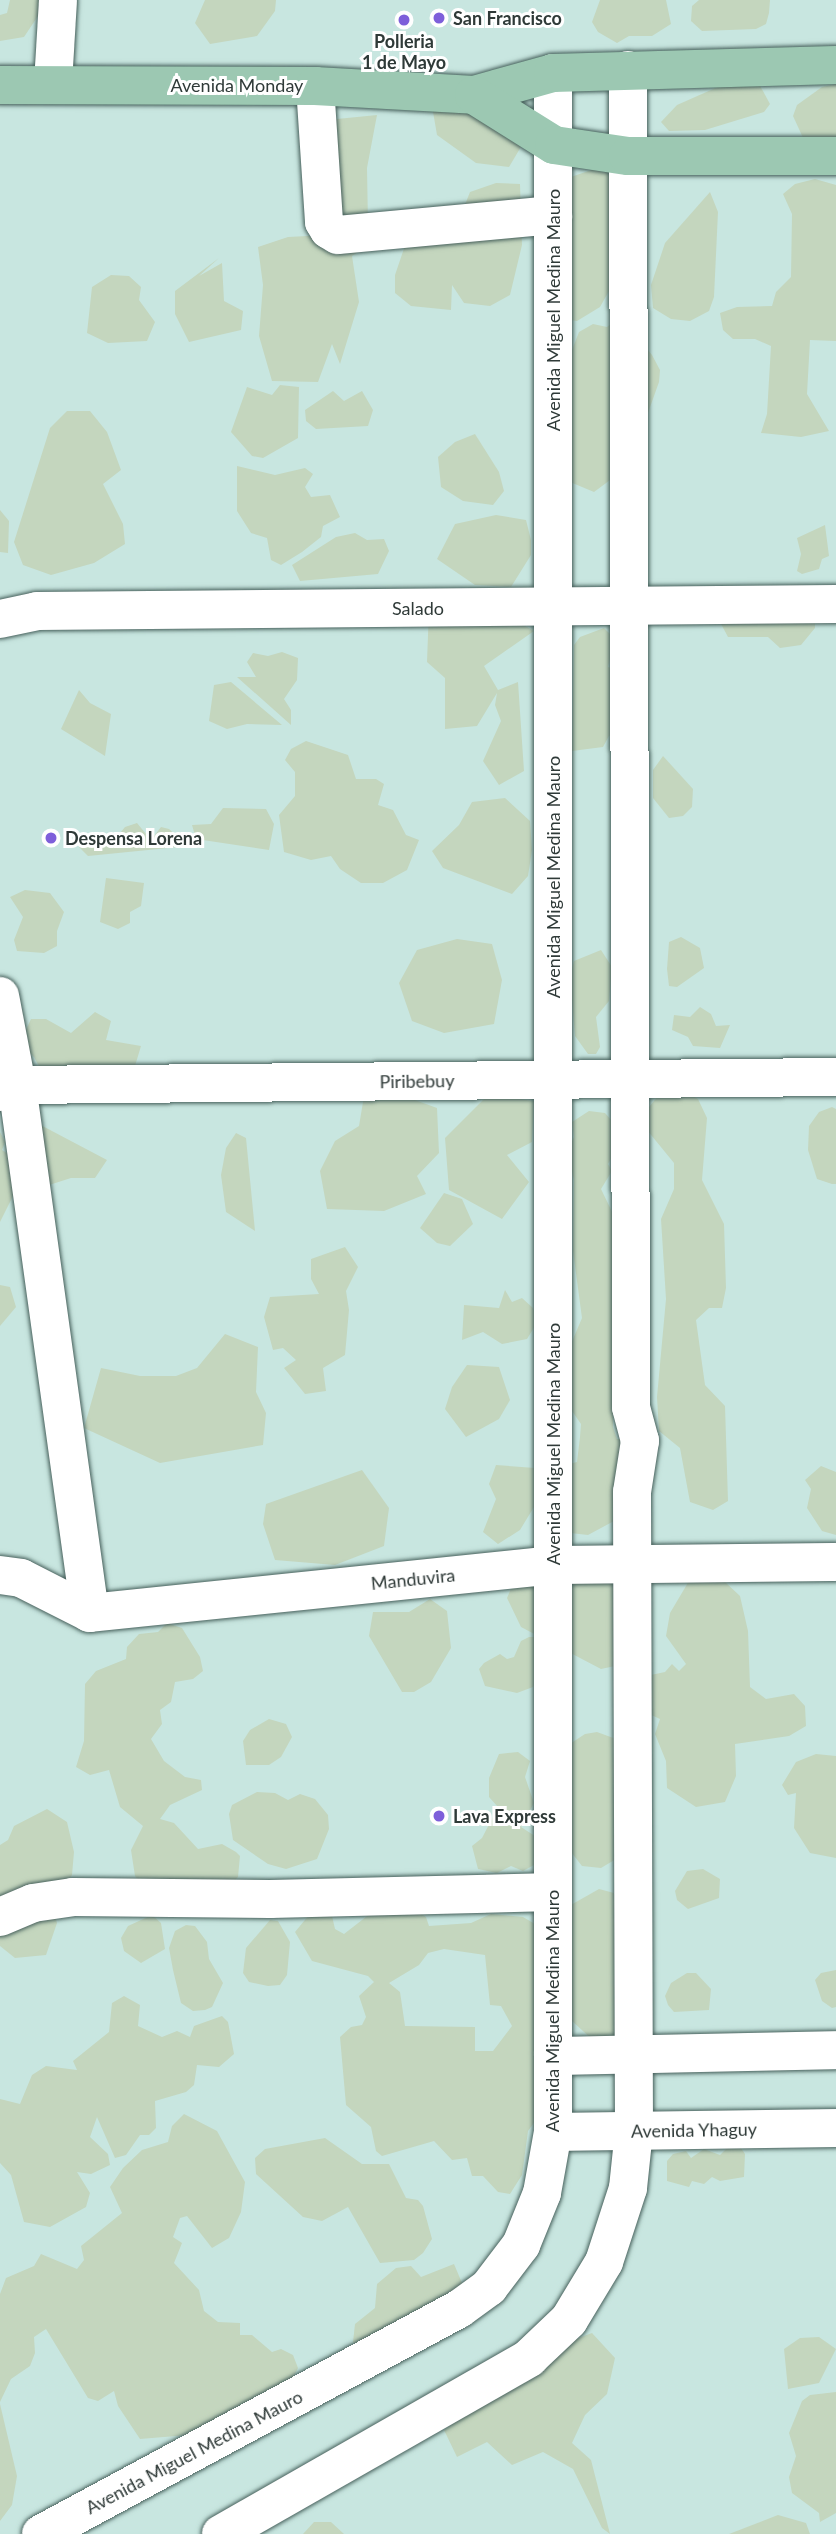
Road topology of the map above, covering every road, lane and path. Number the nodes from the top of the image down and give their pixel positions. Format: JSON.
{"nodes":[{"id":1,"x":58,"y":0,"type":"edge"},
{"id":2,"x":836,"y":65,"type":"edge"},
{"id":3,"x":628,"y":70,"type":"junction"},
{"id":4,"x":553,"y":74,"type":"junction"},
{"id":5,"x":53,"y":84,"type":"junction"},
{"id":6,"x":0,"y":85,"type":"edge"},
{"id":7,"x":315,"y":86,"type":"junction"},
{"id":8,"x":474,"y":95,"type":"junction"},
{"id":9,"x":554,"y":145,"type":"junction"},
{"id":10,"x":628,"y":156,"type":"junction"},
{"id":11,"x":836,"y":156,"type":"edge"},
{"id":12,"x":553,"y":215,"type":"junction"},
{"id":13,"x":836,"y":604,"type":"edge"},
{"id":14,"x":553,"y":607,"type":"junction"},
{"id":15,"x":629,"y":609,"type":"junction"},
{"id":16,"x":0,"y":619,"type":"edge"},
{"id":17,"x":0,"y":996,"type":"edge"},
{"id":18,"x":836,"y":1077,"type":"edge"},
{"id":19,"x":553,"y":1079,"type":"junction"},
{"id":20,"x":631,"y":1080,"type":"junction"},
{"id":21,"x":8,"y":1089,"type":"edge"},
{"id":22,"x":836,"y":1562,"type":"edge"},
{"id":23,"x":553,"y":1564,"type":"junction"},
{"id":24,"x":632,"y":1566,"type":"junction"},
{"id":25,"x":0,"y":1575,"type":"edge"},
{"id":26,"x":90,"y":1614,"type":"junction"},
{"id":27,"x":553,"y":1892,"type":"junction"},
{"id":28,"x":0,"y":1917,"type":"edge"},
{"id":29,"x":836,"y":2050,"type":"edge"},
{"id":30,"x":634,"y":2054,"type":"junction"},
{"id":31,"x":553,"y":2056,"type":"junction"},
{"id":32,"x":836,"y":2128,"type":"edge"},
{"id":33,"x":634,"y":2131,"type":"junction"},
{"id":34,"x":553,"y":2133,"type":"junction"},
{"id":35,"x":41,"y":2534,"type":"edge"},
{"id":36,"x":220,"y":2534,"type":"edge"}],
"edges":[{"from":1,"to":5,"type":"street"},
{"from":2,"to":3,"type":"main road","name":"Avenida Monday"},
{"from":3,"to":4,"type":"main road","name":"Avenida Monday"},
{"from":3,"to":10,"type":"street"},
{"from":4,"to":8,"type":"main road","name":"Avenida Monday"},
{"from":4,"to":9,"type":"street","name":"Avenida Miguel Medina Mauro"},
{"from":5,"to":6,"type":"main road","name":"Avenida Monday"},
{"from":5,"to":7,"type":"main road","name":"Avenida Monday"},
{"from":7,"to":8,"type":"main road","name":"Avenida Monday"},
{"from":7,"to":12,"type":"street"},
{"from":8,"to":9,"type":"main road","name":"Avenida Monday"},
{"from":9,"to":10,"type":"main road","name":"Avenida Monday"},
{"from":9,"to":12,"type":"street","name":"Avenida Miguel Medina Mauro"},
{"from":10,"to":11,"type":"main road","name":"Avenida Monday"},
{"from":10,"to":15,"type":"street"},
{"from":12,"to":14,"type":"street","name":"Avenida Miguel Medina Mauro"},
{"from":13,"to":15,"type":"street","name":"Salado"},
{"from":14,"to":15,"type":"street","name":"Salado"},
{"from":14,"to":16,"type":"street","name":"Salado"},
{"from":14,"to":19,"type":"street","name":"Avenida Miguel Medina Mauro"},
{"from":15,"to":20,"type":"street"},
{"from":17,"to":21,"type":"street"},
{"from":18,"to":20,"type":"street","name":"Piribebuy"},
{"from":19,"to":20,"type":"street","name":"Piribebuy"},
{"from":19,"to":21,"type":"street","name":"Piribebuy"},
{"from":19,"to":23,"type":"street","name":"Avenida Miguel Medina Mauro"},
{"from":20,"to":24,"type":"street"},
{"from":21,"to":26,"type":"street"},
{"from":22,"to":24,"type":"street","name":"Manduvira"},
{"from":23,"to":24,"type":"street","name":"Manduvira"},
{"from":23,"to":26,"type":"street","name":"Manduvira"},
{"from":23,"to":27,"type":"street","name":"Avenida Miguel Medina Mauro"},
{"from":24,"to":30,"type":"street"},
{"from":25,"to":26,"type":"street"},
{"from":27,"to":28,"type":"street"},
{"from":27,"to":31,"type":"street","name":"Avenida Miguel Medina Mauro"},
{"from":29,"to":30,"type":"street"},
{"from":30,"to":31,"type":"street"},
{"from":30,"to":33,"type":"street"},
{"from":31,"to":34,"type":"street","name":"Avenida Miguel Medina Mauro"},
{"from":32,"to":33,"type":"street","name":"Avenida Yhaguy"},
{"from":33,"to":34,"type":"street","name":"Avenida Yhaguy"},
{"from":33,"to":36,"type":"street"},
{"from":34,"to":35,"type":"street","name":"Avenida Miguel Medina Mauro"}]}
